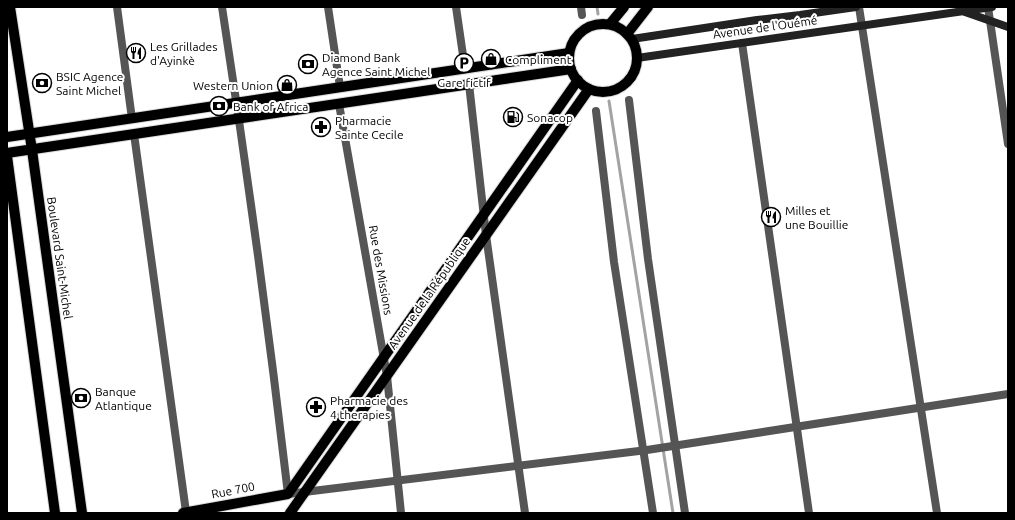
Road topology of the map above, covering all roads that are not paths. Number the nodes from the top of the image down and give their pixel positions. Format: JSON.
{"nodes":[{"id":1,"x":10,"y":7,"type":"edge"},
{"id":2,"x":116,"y":7,"type":"edge"},
{"id":3,"x":222,"y":7,"type":"edge"},
{"id":4,"x":328,"y":7,"type":"edge"},
{"id":5,"x":456,"y":7,"type":"edge"},
{"id":6,"x":624,"y":7,"type":"edge"},
{"id":7,"x":648,"y":7,"type":"edge"},
{"id":8,"x":857,"y":7,"type":"edge"},
{"id":9,"x":989,"y":7,"type":"edge"},
{"id":10,"x":963,"y":11,"type":"junction"},
{"id":11,"x":990,"y":21,"type":"junction"},
{"id":12,"x":610,"y":24,"type":"junction"},
{"id":13,"x":862,"y":26,"type":"junction"},
{"id":14,"x":1008,"y":27,"type":"edge"},
{"id":15,"x":630,"y":37,"type":"junction"},
{"id":16,"x":742,"y":43,"type":"junction"},
{"id":17,"x":569,"y":53,"type":"junction"},
{"id":18,"x":637,"y":58,"type":"junction"},
{"id":19,"x":465,"y":69,"type":"junction"},
{"id":20,"x":571,"y":69,"type":"junction"},
{"id":21,"x":578,"y":80,"type":"junction"},
{"id":22,"x":469,"y":84,"type":"junction"},
{"id":23,"x":340,"y":87,"type":"junction"},
{"id":24,"x":589,"y":89,"type":"junction"},
{"id":25,"x":628,"y":100,"type":"dead end"},
{"id":26,"x":237,"y":103,"type":"junction"},
{"id":27,"x":340,"y":104,"type":"junction"},
{"id":28,"x":596,"y":111,"type":"dead end"},
{"id":29,"x":132,"y":119,"type":"junction"},
{"id":30,"x":239,"y":119,"type":"junction"},
{"id":31,"x":29,"y":134,"type":"junction"},
{"id":32,"x":134,"y":134,"type":"junction"},
{"id":33,"x":7,"y":137,"type":"edge"},
{"id":34,"x":1008,"y":144,"type":"edge"},
{"id":35,"x":32,"y":150,"type":"junction"},
{"id":36,"x":7,"y":155,"type":"edge"},
{"id":37,"x":483,"y":214,"type":"junction"},
{"id":38,"x":486,"y":235,"type":"junction"},
{"id":39,"x":384,"y":356,"type":"junction"},
{"id":40,"x":387,"y":376,"type":"junction"},
{"id":41,"x":1008,"y":394,"type":"edge"},
{"id":42,"x":922,"y":408,"type":"junction"},
{"id":43,"x":797,"y":427,"type":"junction"},
{"id":44,"x":672,"y":446,"type":"junction"},
{"id":45,"x":645,"y":450,"type":"junction"},
{"id":46,"x":518,"y":466,"type":"junction"},
{"id":47,"x":397,"y":481,"type":"junction"},
{"id":48,"x":306,"y":491,"type":"junction"},
{"id":49,"x":288,"y":494,"type":"junction"},
{"id":50,"x":55,"y":513,"type":"edge"},
{"id":51,"x":82,"y":513,"type":"edge"},
{"id":52,"x":185,"y":513,"type":"edge"},
{"id":53,"x":290,"y":513,"type":"edge"},
{"id":54,"x":401,"y":513,"type":"edge"},
{"id":55,"x":525,"y":513,"type":"edge"},
{"id":56,"x":652,"y":513,"type":"edge"},
{"id":57,"x":685,"y":513,"type":"edge"},
{"id":58,"x":809,"y":513,"type":"edge"},
{"id":59,"x":937,"y":513,"type":"edge"}],
"edges":[{"from":1,"to":31,"type":"main road","name":"Boulevard Saint-Michel"},
{"from":2,"to":29,"type":"street"},
{"from":3,"to":26,"type":"street"},
{"from":4,"to":23,"type":"street"},
{"from":5,"to":19,"type":"street"},
{"from":6,"to":12,"type":"main road"},
{"from":7,"to":15,"type":"main road"},
{"from":8,"to":13,"type":"street"},
{"from":8,"to":15,"type":"main road","name":"Avenue de l'Ouémé"},
{"from":9,"to":10,"type":"main road","name":"Avenue de l'Ouémé"},
{"from":9,"to":11,"type":"street"},
{"from":10,"to":11,"type":"main road"},
{"from":10,"to":13,"type":"main road","name":"Avenue de l'Ouémé"},
{"from":11,"to":14,"type":"main road"},
{"from":11,"to":34,"type":"street"},
{"from":12,"to":15,"type":"main road"},
{"from":12,"to":17,"type":"main road"},
{"from":13,"to":16,"type":"main road","name":"Avenue de l'Ouémé"},
{"from":13,"to":42,"type":"street"},
{"from":15,"to":18,"type":"main road"},
{"from":16,"to":18,"type":"main road","name":"Avenue de l'Ouémé"},
{"from":16,"to":43,"type":"street"},
{"from":17,"to":19,"type":"main road"},
{"from":17,"to":20,"type":"main road"},
{"from":18,"to":24,"type":"main road"},
{"from":19,"to":23,"type":"main road"},
{"from":20,"to":21,"type":"main road"},
{"from":20,"to":22,"type":"main road"},
{"from":21,"to":24,"type":"main road"},
{"from":21,"to":37,"type":"main road","name":"Avenue de la République"},
{"from":22,"to":27,"type":"main road"},
{"from":22,"to":37,"type":"street"},
{"from":23,"to":26,"type":"main road"},
{"from":24,"to":38,"type":"main road","name":"Avenue de la République"},
{"from":25,"to":44,"type":"street"},
{"from":26,"to":29,"type":"main road"},
{"from":26,"to":30,"type":"street"},
{"from":27,"to":30,"type":"main road"},
{"from":27,"to":39,"type":"street","name":"Rue des Missions"},
{"from":28,"to":45,"type":"street"},
{"from":29,"to":31,"type":"main road"},
{"from":30,"to":32,"type":"main road"},
{"from":30,"to":49,"type":"street"},
{"from":31,"to":33,"type":"main road"},
{"from":31,"to":35,"type":"main road","name":"Boulevard Saint-Michel"},
{"from":32,"to":35,"type":"main road"},
{"from":32,"to":52,"type":"street"},
{"from":35,"to":36,"type":"main road"},
{"from":35,"to":51,"type":"main road","name":"Boulevard Saint-Michel"},
{"from":36,"to":50,"type":"main road"},
{"from":37,"to":38,"type":"street"},
{"from":37,"to":39,"type":"main road","name":"Avenue de la République"},
{"from":38,"to":40,"type":"main road","name":"Avenue de la République"},
{"from":38,"to":46,"type":"street"},
{"from":39,"to":40,"type":"street","name":"Rue des Missions"},
{"from":39,"to":49,"type":"main road","name":"Avenue de la République"},
{"from":40,"to":47,"type":"street","name":"Rue des Missions"},
{"from":40,"to":48,"type":"main road","name":"Avenue de la République"},
{"from":41,"to":42,"type":"street"},
{"from":42,"to":43,"type":"street"},
{"from":42,"to":59,"type":"street"},
{"from":43,"to":44,"type":"street"},
{"from":43,"to":58,"type":"street"},
{"from":44,"to":45,"type":"street"},
{"from":44,"to":57,"type":"street"},
{"from":45,"to":46,"type":"street"},
{"from":45,"to":56,"type":"street"},
{"from":46,"to":47,"type":"street"},
{"from":46,"to":55,"type":"street"},
{"from":47,"to":48,"type":"street"},
{"from":47,"to":54,"type":"street","name":"Rue des Missions"},
{"from":48,"to":49,"type":"street"},
{"from":48,"to":53,"type":"main road","name":"Avenue de la République"},
{"from":49,"to":52,"type":"main road","name":"Rue 700"}]}
